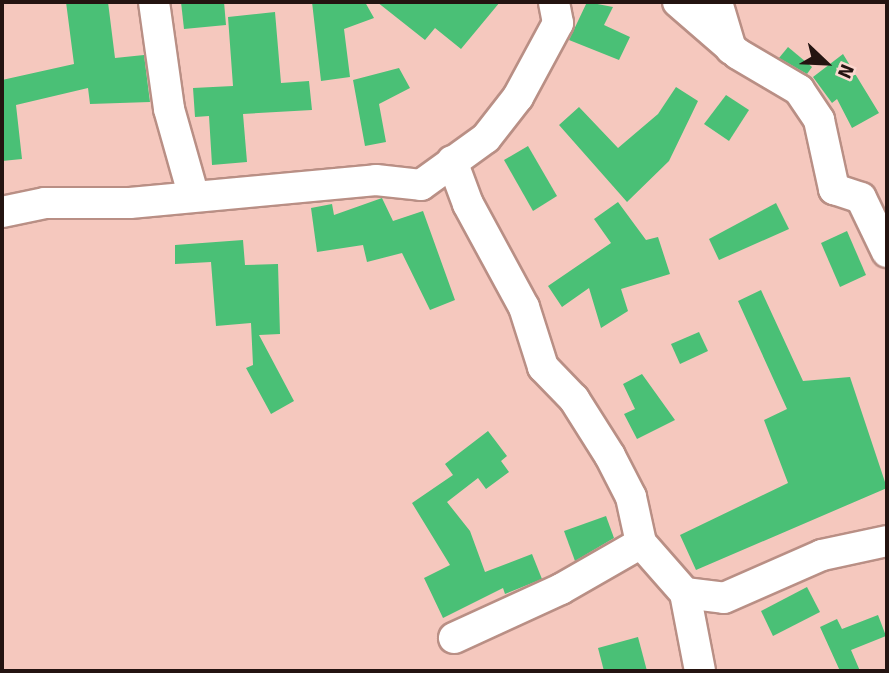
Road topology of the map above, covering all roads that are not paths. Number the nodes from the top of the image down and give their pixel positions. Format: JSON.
{"nodes":[{"id":1,"x":154,"y":2,"type":"edge"},
{"id":2,"x":554,"y":2,"type":"edge"},
{"id":3,"x":678,"y":2,"type":"edge"},
{"id":4,"x":717,"y":2,"type":"edge"},
{"id":5,"x":731,"y":49,"type":"junction"},
{"id":6,"x":452,"y":161,"type":"junction"},
{"id":7,"x":193,"y":194,"type":"junction"},
{"id":8,"x":2,"y":212,"type":"edge"},
{"id":9,"x":887,"y":251,"type":"edge"},
{"id":10,"x":887,"y":541,"type":"edge"},
{"id":11,"x":640,"y":543,"type":"junction"},
{"id":12,"x":685,"y":593,"type":"junction"},
{"id":13,"x":454,"y":638,"type":"dead end"},
{"id":14,"x":704,"y":665,"type":"edge"}],
"edges":[{"from":1,"to":7,"type":"street"},
{"from":2,"to":6,"type":"street"},
{"from":3,"to":5,"type":"street"},
{"from":4,"to":5,"type":"street"},
{"from":5,"to":9,"type":"street"},
{"from":6,"to":7,"type":"street"},
{"from":6,"to":11,"type":"street"},
{"from":7,"to":8,"type":"street"},
{"from":10,"to":12,"type":"street"},
{"from":11,"to":12,"type":"street"},
{"from":11,"to":13,"type":"street"},
{"from":12,"to":14,"type":"street"}]}
